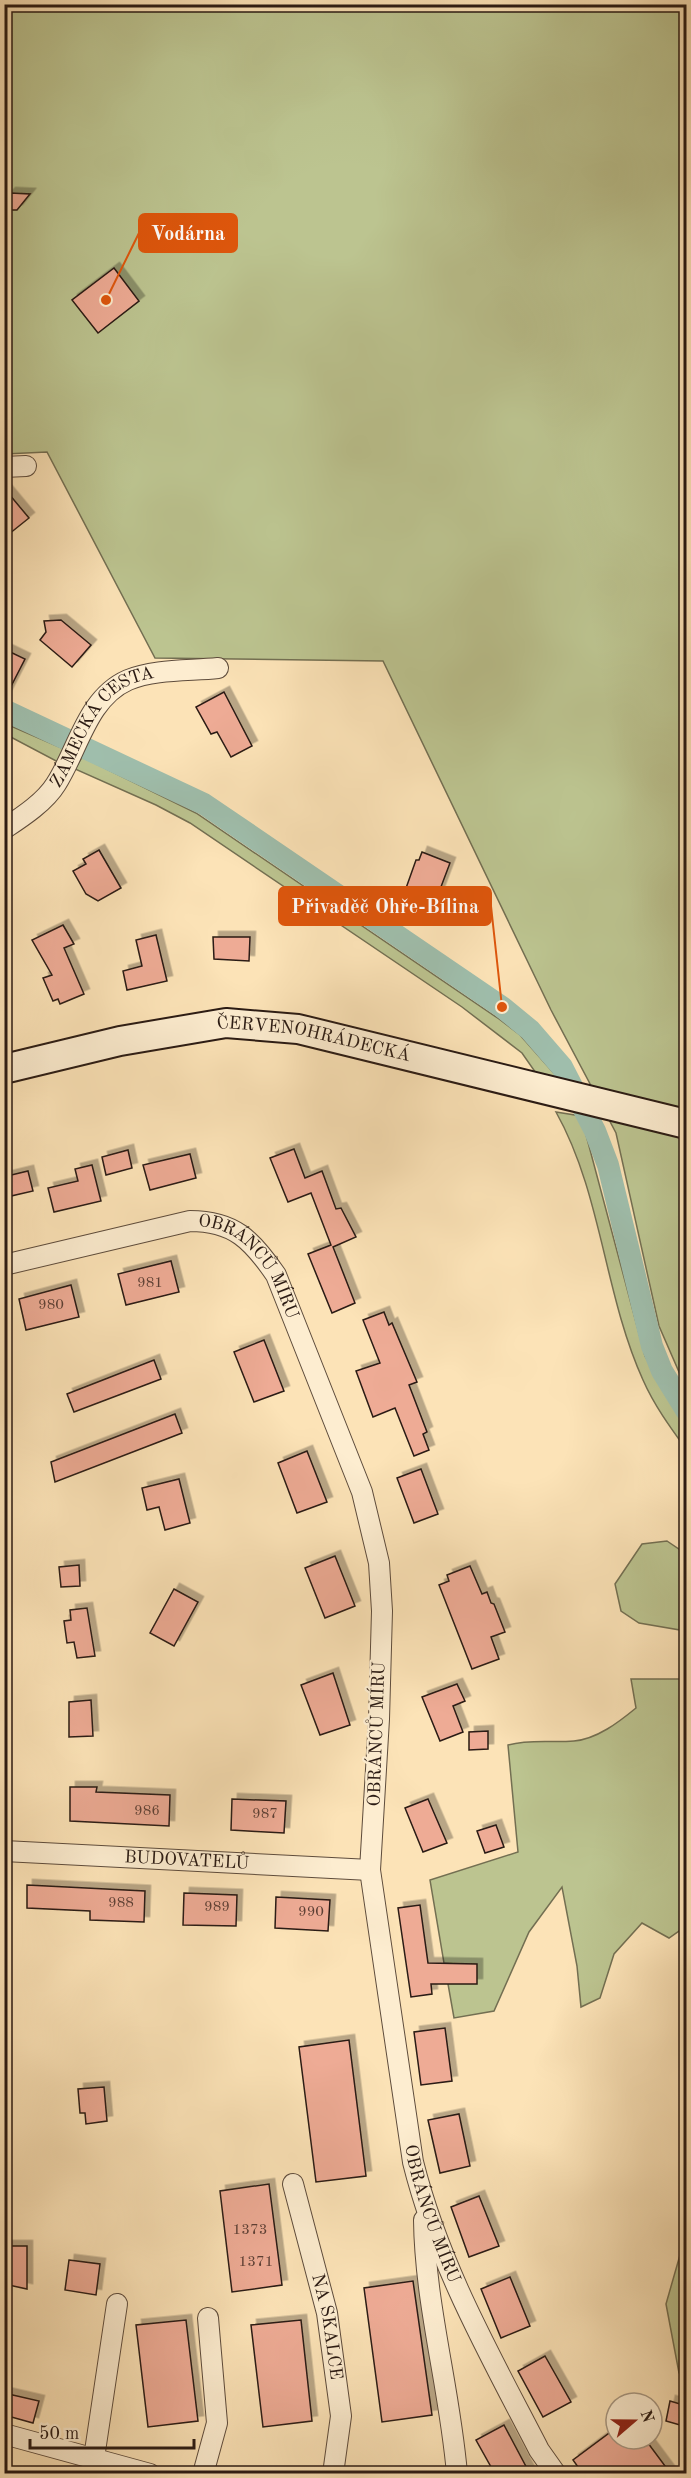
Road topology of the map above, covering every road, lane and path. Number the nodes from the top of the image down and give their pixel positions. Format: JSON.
{"nodes":[{"id":1,"x":26,"y":466,"type":"dead end"},
{"id":2,"x":4,"y":467,"type":"edge"},
{"id":3,"x":218,"y":668,"type":"dead end"},
{"id":4,"x":4,"y":829,"type":"edge"},
{"id":5,"x":4,"y":1069,"type":"edge"},
{"id":6,"x":687,"y":1124,"type":"edge"},
{"id":7,"x":4,"y":1265,"type":"edge"},
{"id":8,"x":4,"y":1851,"type":"edge"},
{"id":9,"x":370,"y":1870,"type":"junction"},
{"id":10,"x":293,"y":2184,"type":"dead end"},
{"id":11,"x":424,"y":2205,"type":"junction"},
{"id":12,"x":117,"y":2304,"type":"dead end"},
{"id":13,"x":208,"y":2318,"type":"dead end"},
{"id":14,"x":4,"y":2434,"type":"edge"},
{"id":15,"x":94,"y":2458,"type":"junction"},
{"id":16,"x":150,"y":2474,"type":"edge"},
{"id":17,"x":203,"y":2474,"type":"edge"},
{"id":18,"x":333,"y":2474,"type":"edge"},
{"id":19,"x":457,"y":2474,"type":"edge"},
{"id":20,"x":556,"y":2474,"type":"edge"}],
"edges":[{"from":1,"to":2,"type":"street"},
{"from":3,"to":4,"type":"street","name":"ZÁMECKÁ CESTA"},
{"from":5,"to":6,"type":"street","name":"ČERVENOHRÁDECKÁ"},
{"from":7,"to":9,"type":"street","name":"OBRÁNCŮ MÍRU"},
{"from":8,"to":9,"type":"street","name":"BUDOVATELŮ"},
{"from":9,"to":11,"type":"street","name":"OBRÁNCŮ MÍRU"},
{"from":10,"to":18,"type":"street","name":"NA SKALCE"},
{"from":11,"to":19,"type":"street"},
{"from":11,"to":20,"type":"street","name":"OBRÁNCŮ MÍRU"},
{"from":12,"to":15,"type":"street"},
{"from":13,"to":17,"type":"street"},
{"from":14,"to":15,"type":"street"},
{"from":15,"to":16,"type":"street"}]}
